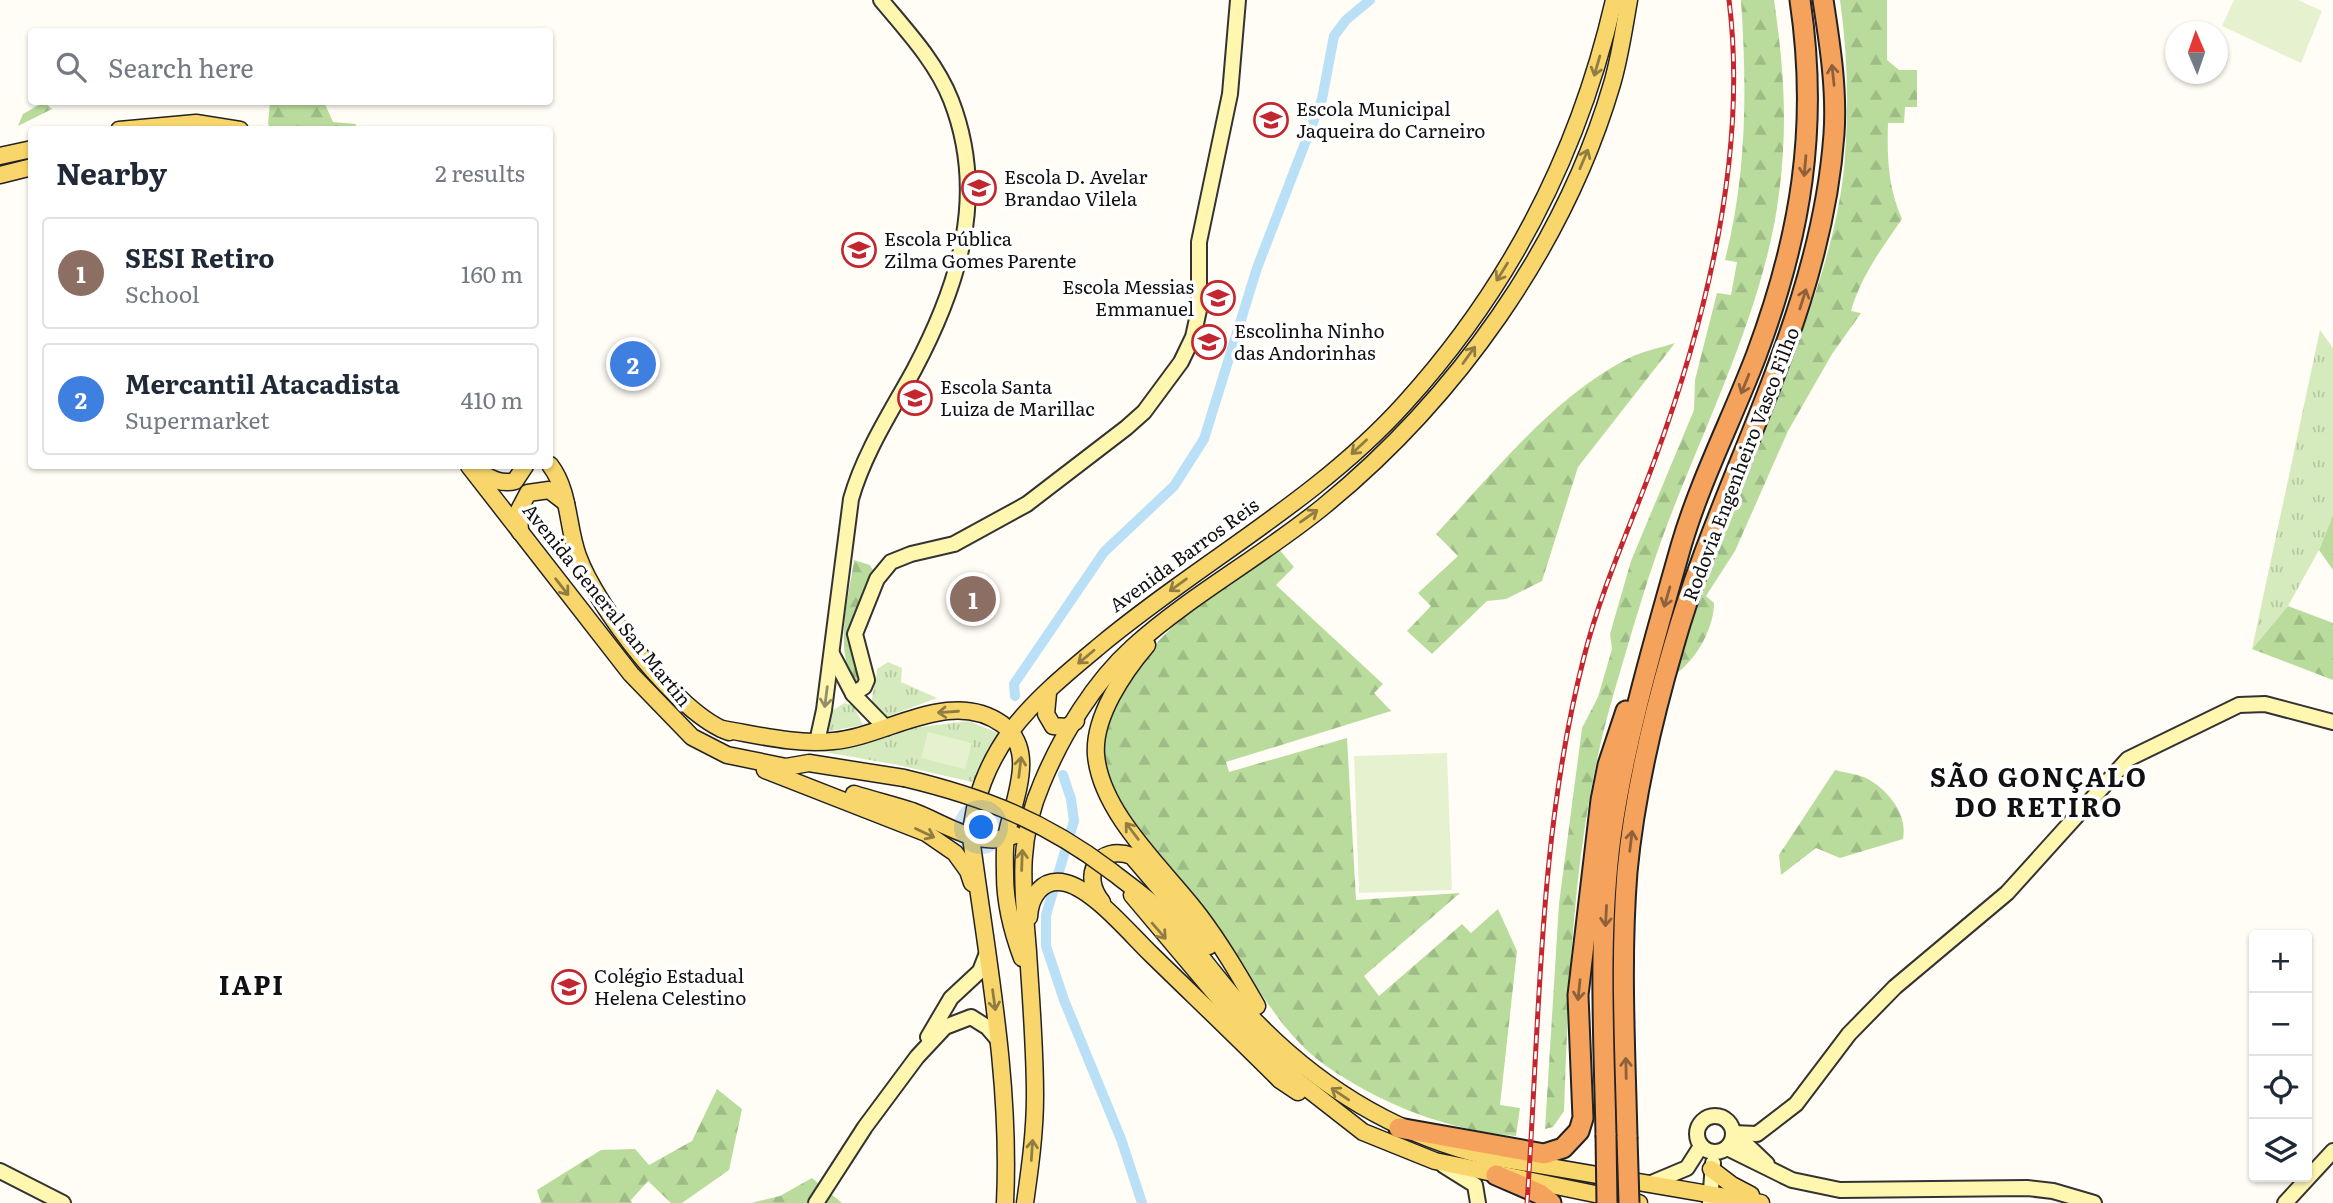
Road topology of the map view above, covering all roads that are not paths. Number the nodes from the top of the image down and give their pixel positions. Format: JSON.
{"nodes":[{"id":1,"x":881,"y":0,"type":"edge"},
{"id":2,"x":1238,"y":0,"type":"edge"},
{"id":3,"x":1614,"y":0,"type":"edge"},
{"id":4,"x":1629,"y":0,"type":"edge"},
{"id":5,"x":1800,"y":0,"type":"edge"},
{"id":6,"x":1823,"y":0,"type":"edge"},
{"id":7,"x":163,"y":126,"type":"edge"},
{"id":8,"x":215,"y":126,"type":"edge"},
{"id":9,"x":28,"y":150,"type":"edge"},
{"id":10,"x":0,"y":156,"type":"edge"},
{"id":11,"x":28,"y":168,"type":"edge"},
{"id":12,"x":0,"y":175,"type":"edge"},
{"id":13,"x":471,"y":469,"type":"edge"},
{"id":14,"x":474,"y":469,"type":"edge"},
{"id":15,"x":523,"y":469,"type":"edge"},
{"id":16,"x":552,"y":469,"type":"edge"},
{"id":17,"x":566,"y":503,"type":"junction"},
{"id":18,"x":521,"y":534,"type":"junction"},
{"id":19,"x":1175,"y":612,"type":"junction"},
{"id":20,"x":831,"y":650,"type":"junction"},
{"id":21,"x":1646,"y":670,"type":"junction"},
{"id":22,"x":1048,"y":693,"type":"junction"},
{"id":23,"x":853,"y":694,"type":"junction"},
{"id":24,"x":1076,"y":721,"type":"junction"},
{"id":25,"x":2333,"y":722,"type":"edge"},
{"id":26,"x":886,"y":728,"type":"junction"},
{"id":27,"x":722,"y":729,"type":"junction"},
{"id":28,"x":1011,"y":731,"type":"junction"},
{"id":29,"x":817,"y":742,"type":"junction"},
{"id":30,"x":727,"y":755,"type":"junction"},
{"id":31,"x":809,"y":763,"type":"junction"},
{"id":32,"x":794,"y":781,"type":"junction"},
{"id":33,"x":1033,"y":805,"type":"junction"},
{"id":34,"x":971,"y":837,"type":"junction"},
{"id":35,"x":1006,"y":839,"type":"junction"},
{"id":36,"x":1115,"y":874,"type":"junction"},
{"id":37,"x":980,"y":906,"type":"junction"},
{"id":38,"x":1114,"y":918,"type":"junction"},
{"id":39,"x":1027,"y":948,"type":"junction"},
{"id":40,"x":987,"y":953,"type":"junction"},
{"id":41,"x":1029,"y":977,"type":"junction"},
{"id":42,"x":963,"y":987,"type":"junction"},
{"id":43,"x":1256,"y":1006,"type":"junction"},
{"id":44,"x":971,"y":1017,"type":"junction"},
{"id":45,"x":999,"y":1041,"type":"junction"},
{"id":46,"x":1284,"y":1048,"type":"junction"},
{"id":47,"x":917,"y":1057,"type":"junction"},
{"id":48,"x":1399,"y":1128,"type":"junction"},
{"id":49,"x":1363,"y":1132,"type":"junction"},
{"id":50,"x":1728,"y":1143,"type":"junction"},
{"id":51,"x":1701,"y":1146,"type":"junction"},
{"id":52,"x":2333,"y":1151,"type":"edge"},
{"id":53,"x":1435,"y":1161,"type":"junction"},
{"id":54,"x":1711,"y":1169,"type":"junction"},
{"id":55,"x":0,"y":1171,"type":"edge"},
{"id":56,"x":1496,"y":1175,"type":"junction"},
{"id":57,"x":1649,"y":1184,"type":"junction"},
{"id":58,"x":1711,"y":1198,"type":"edge"},
{"id":59,"x":2076,"y":1199,"type":"edge"},
{"id":60,"x":63,"y":1203,"type":"edge"},
{"id":61,"x":816,"y":1203,"type":"edge"},
{"id":62,"x":1005,"y":1203,"type":"edge"},
{"id":63,"x":1025,"y":1203,"type":"edge"},
{"id":64,"x":1478,"y":1203,"type":"edge"},
{"id":65,"x":1551,"y":1203,"type":"edge"},
{"id":66,"x":1607,"y":1203,"type":"edge"},
{"id":67,"x":1629,"y":1203,"type":"edge"},
{"id":68,"x":1639,"y":1203,"type":"edge"},
{"id":69,"x":1761,"y":1203,"type":"edge"},
{"id":70,"x":1769,"y":1203,"type":"edge"},
{"id":71,"x":2094,"y":1203,"type":"edge"},
{"id":72,"x":2285,"y":1203,"type":"edge"}],
"edges":[{"from":1,"to":20,"type":"street"},
{"from":2,"to":23,"type":"street"},
{"from":3,"to":22,"type":"main road","name":"Avenida Barros Reis","one_way":true},
{"from":19,"to":4,"type":"main road","one_way":true},
{"from":5,"to":21,"type":"highway","name":"Rodovia Engenheiro Vasco Filho","one_way":true},
{"from":67,"to":6,"type":"highway","name":"Rodovia Engenheiro Vasco Filho","one_way":true,"bridge":true},
{"from":7,"to":8,"type":"main road"},
{"from":9,"to":10,"type":"main road"},
{"from":11,"to":12,"type":"main road"},
{"from":13,"to":18,"type":"main road","name":"Avenida General San Martin"},
{"from":14,"to":15,"type":"main road"},
{"from":16,"to":17,"type":"main road","name":"Avenida General San Martin"},
{"from":17,"to":18,"type":"main road"},
{"from":17,"to":27,"type":"main road","name":"Avenida General San Martin"},
{"from":18,"to":30,"type":"main road","name":"Avenida General San Martin","one_way":true},
{"from":19,"to":24,"type":"main road"},
{"from":43,"to":19,"type":"main road","one_way":true},
{"from":20,"to":23,"type":"street"},
{"from":20,"to":29,"type":"street","one_way":true},
{"from":21,"to":48,"type":"highway","one_way":true},
{"from":21,"to":66,"type":"highway","name":"Rodovia Engenheiro Vasco Filho","one_way":true,"bridge":true},
{"from":22,"to":24,"type":"main road"},
{"from":22,"to":28,"type":"main road","name":"Avenida Barros Reis"},
{"from":23,"to":26,"type":"street"},
{"from":24,"to":33,"type":"main road"},
{"from":25,"to":50,"type":"street"},
{"from":28,"to":26,"type":"main road","one_way":true},
{"from":26,"to":29,"type":"main road"},
{"from":27,"to":29,"type":"main road"},
{"from":27,"to":31,"type":"main road","name":"Avenida General San Martin"},
{"from":28,"to":34,"type":"main road","name":"Avenida Barros Reis"},
{"from":35,"to":28,"type":"main road","one_way":true},
{"from":30,"to":31,"type":"main road","name":"Avenida General San Martin"},
{"from":30,"to":32,"type":"main road"},
{"from":31,"to":36,"type":"main road","name":"Avenida General San Martin","bridge":true},
{"from":32,"to":34,"type":"main road"},
{"from":32,"to":37,"type":"main road","one_way":true},
{"from":33,"to":35,"type":"main road"},
{"from":39,"to":33,"type":"main road","one_way":true},
{"from":34,"to":35,"type":"main road"},
{"from":34,"to":37,"type":"main road","name":"Avenida Barros Reis"},
{"from":35,"to":41,"type":"main road"},
{"from":36,"to":46,"type":"main road"},
{"from":36,"to":49,"type":"main road","one_way":true},
{"from":37,"to":40,"type":"main road","name":"Avenida Barros Reis"},
{"from":38,"to":39,"type":"main road"},
{"from":38,"to":43,"type":"main road"},
{"from":38,"to":49,"type":"main road"},
{"from":39,"to":41,"type":"main road"},
{"from":40,"to":42,"type":"street"},
{"from":40,"to":45,"type":"main road","name":"Avenida Barros Reis","one_way":true},
{"from":63,"to":41,"type":"main road","one_way":true},
{"from":42,"to":44,"type":"street"},
{"from":42,"to":47,"type":"street"},
{"from":43,"to":46,"type":"main road"},
{"from":44,"to":45,"type":"street"},
{"from":44,"to":47,"type":"street"},
{"from":45,"to":62,"type":"main road","name":"Avenida Barros Reis"},
{"from":48,"to":46,"type":"main road","one_way":true},
{"from":47,"to":61,"type":"street"},
{"from":48,"to":57,"type":"main road"},
{"from":49,"to":53,"type":"main road"},
{"from":50,"to":51,"type":"street"},
{"from":50,"to":51,"type":"street"},
{"from":50,"to":54,"type":"street"},
{"from":50,"to":59,"type":"street"},
{"from":51,"to":57,"type":"street"},
{"from":52,"to":72,"type":"street"},
{"from":53,"to":56,"type":"main road"},
{"from":53,"to":64,"type":"street"},
{"from":54,"to":58,"type":"street"},
{"from":54,"to":70,"type":"main road"},
{"from":55,"to":60,"type":"street"},
{"from":56,"to":65,"type":"highway"},
{"from":56,"to":68,"type":"main road"},
{"from":57,"to":58,"type":"main road"},
{"from":58,"to":69,"type":"main road"},
{"from":59,"to":71,"type":"street"}]}
